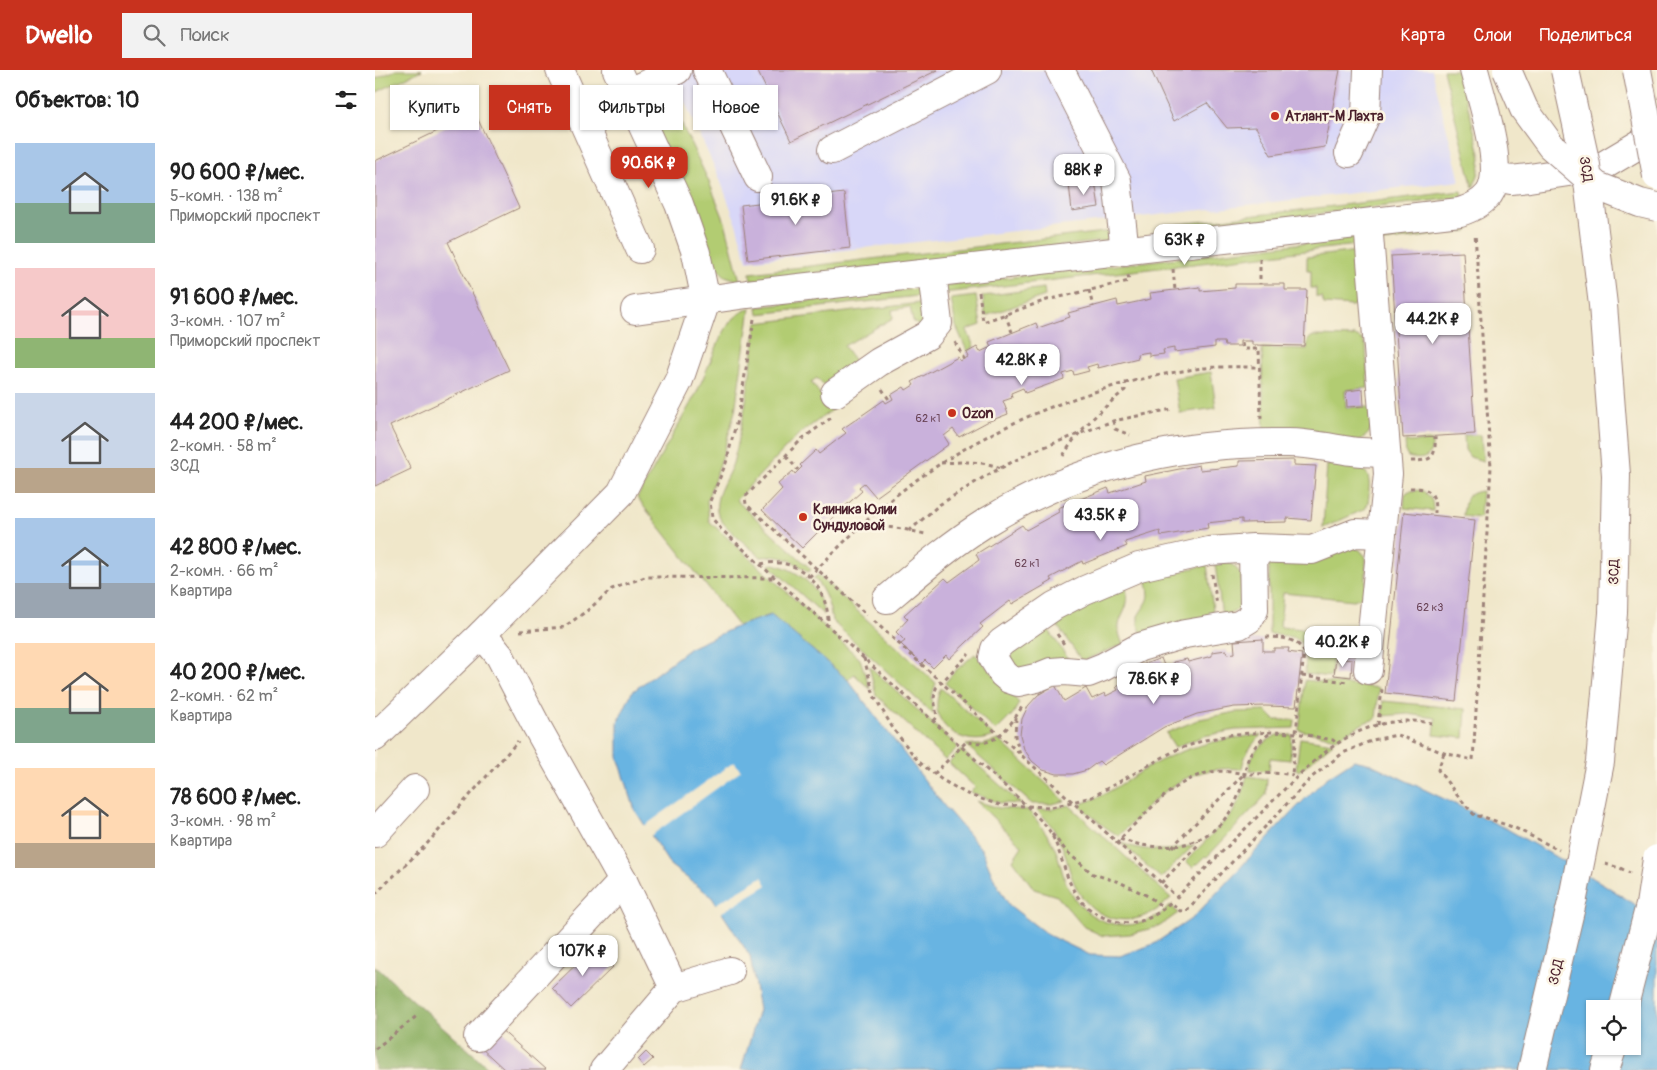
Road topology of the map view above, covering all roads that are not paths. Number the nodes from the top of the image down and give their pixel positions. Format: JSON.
{"nodes":[{"id":1,"x":559,"y":70,"type":"edge"},
{"id":2,"x":677,"y":70,"type":"edge"},
{"id":3,"x":707,"y":70,"type":"edge"},
{"id":4,"x":987,"y":70,"type":"edge"},
{"id":5,"x":1060,"y":70,"type":"edge"},
{"id":6,"x":1368,"y":70,"type":"edge"},
{"id":7,"x":1474,"y":70,"type":"edge"},
{"id":8,"x":1507,"y":70,"type":"edge"},
{"id":9,"x":1565,"y":70,"type":"edge"},
{"id":10,"x":1637,"y":70,"type":"edge"},
{"id":11,"x":622,"y":81,"type":"edge"},
{"id":12,"x":1657,"y":139,"type":"edge"},
{"id":13,"x":832,"y":150,"type":"dead end"},
{"id":14,"x":1349,"y":153,"type":"dead end"},
{"id":15,"x":1657,"y":176,"type":"edge"},
{"id":16,"x":758,"y":177,"type":"dead end"},
{"id":17,"x":1495,"y":177,"type":"junction"},
{"id":18,"x":1657,"y":207,"type":"edge"},
{"id":19,"x":1368,"y":223,"type":"junction"},
{"id":20,"x":640,"y":249,"type":"dead end"},
{"id":21,"x":1127,"y":263,"type":"junction"},
{"id":22,"x":932,"y":273,"type":"junction"},
{"id":23,"x":707,"y":301,"type":"junction"},
{"id":24,"x":635,"y":310,"type":"dead end"},
{"id":25,"x":835,"y":393,"type":"dead end"},
{"id":26,"x":1385,"y":453,"type":"junction"},
{"id":27,"x":1382,"y":534,"type":"junction"},
{"id":28,"x":1253,"y":548,"type":"junction"},
{"id":29,"x":888,"y":611,"type":"road end"},
{"id":30,"x":481,"y":634,"type":"junction"},
{"id":31,"x":1362,"y":676,"type":"road end"},
{"id":32,"x":375,"y":737,"type":"edge"},
{"id":33,"x":415,"y":789,"type":"dead end"},
{"id":34,"x":375,"y":833,"type":"edge"},
{"id":35,"x":1657,"y":859,"type":"edge"},
{"id":36,"x":623,"y":881,"type":"junction"},
{"id":37,"x":730,"y":971,"type":"dead end"},
{"id":38,"x":674,"y":988,"type":"junction"},
{"id":39,"x":1625,"y":1000,"type":"edge"},
{"id":40,"x":478,"y":1037,"type":"dead end"},
{"id":41,"x":1610,"y":1055,"type":"edge"},
{"id":42,"x":604,"y":1070,"type":"edge"},
{"id":43,"x":1532,"y":1070,"type":"edge"},
{"id":44,"x":1605,"y":1070,"type":"edge"}],
"edges":[{"from":1,"to":20,"type":"main road"},
{"from":2,"to":11,"type":"main road"},
{"from":3,"to":16,"type":"main road"},
{"from":4,"to":13,"type":"main road"},
{"from":5,"to":21,"type":"main road"},
{"from":6,"to":14,"type":"main road"},
{"from":7,"to":17,"type":"main road"},
{"from":8,"to":18,"type":"main road","bridge":true},
{"from":9,"to":43,"type":"main road","name":"ЗСД","bridge":true},
{"from":10,"to":15,"type":"main road","bridge":true},
{"from":11,"to":23,"type":"main road"},
{"from":12,"to":17,"type":"main road"},
{"from":17,"to":19,"type":"main road"},
{"from":19,"to":21,"type":"main road"},
{"from":19,"to":26,"type":"main road"},
{"from":21,"to":22,"type":"main road"},
{"from":22,"to":23,"type":"main road"},
{"from":22,"to":25,"type":"main road"},
{"from":23,"to":24,"type":"main road"},
{"from":23,"to":30,"type":"main road"},
{"from":26,"to":27,"type":"main road"},
{"from":26,"to":29,"type":"main road"},
{"from":27,"to":28,"type":"main road"},
{"from":27,"to":31,"type":"main road"},
{"from":28,"to":28,"type":"main road"},
{"from":30,"to":32,"type":"main road"},
{"from":30,"to":36,"type":"main road"},
{"from":33,"to":34,"type":"main road"},
{"from":35,"to":39,"type":"main road","bridge":true},
{"from":36,"to":38,"type":"main road"},
{"from":36,"to":40,"type":"main road"},
{"from":37,"to":38,"type":"main road"},
{"from":38,"to":42,"type":"main road"},
{"from":41,"to":44,"type":"main road"}]}
